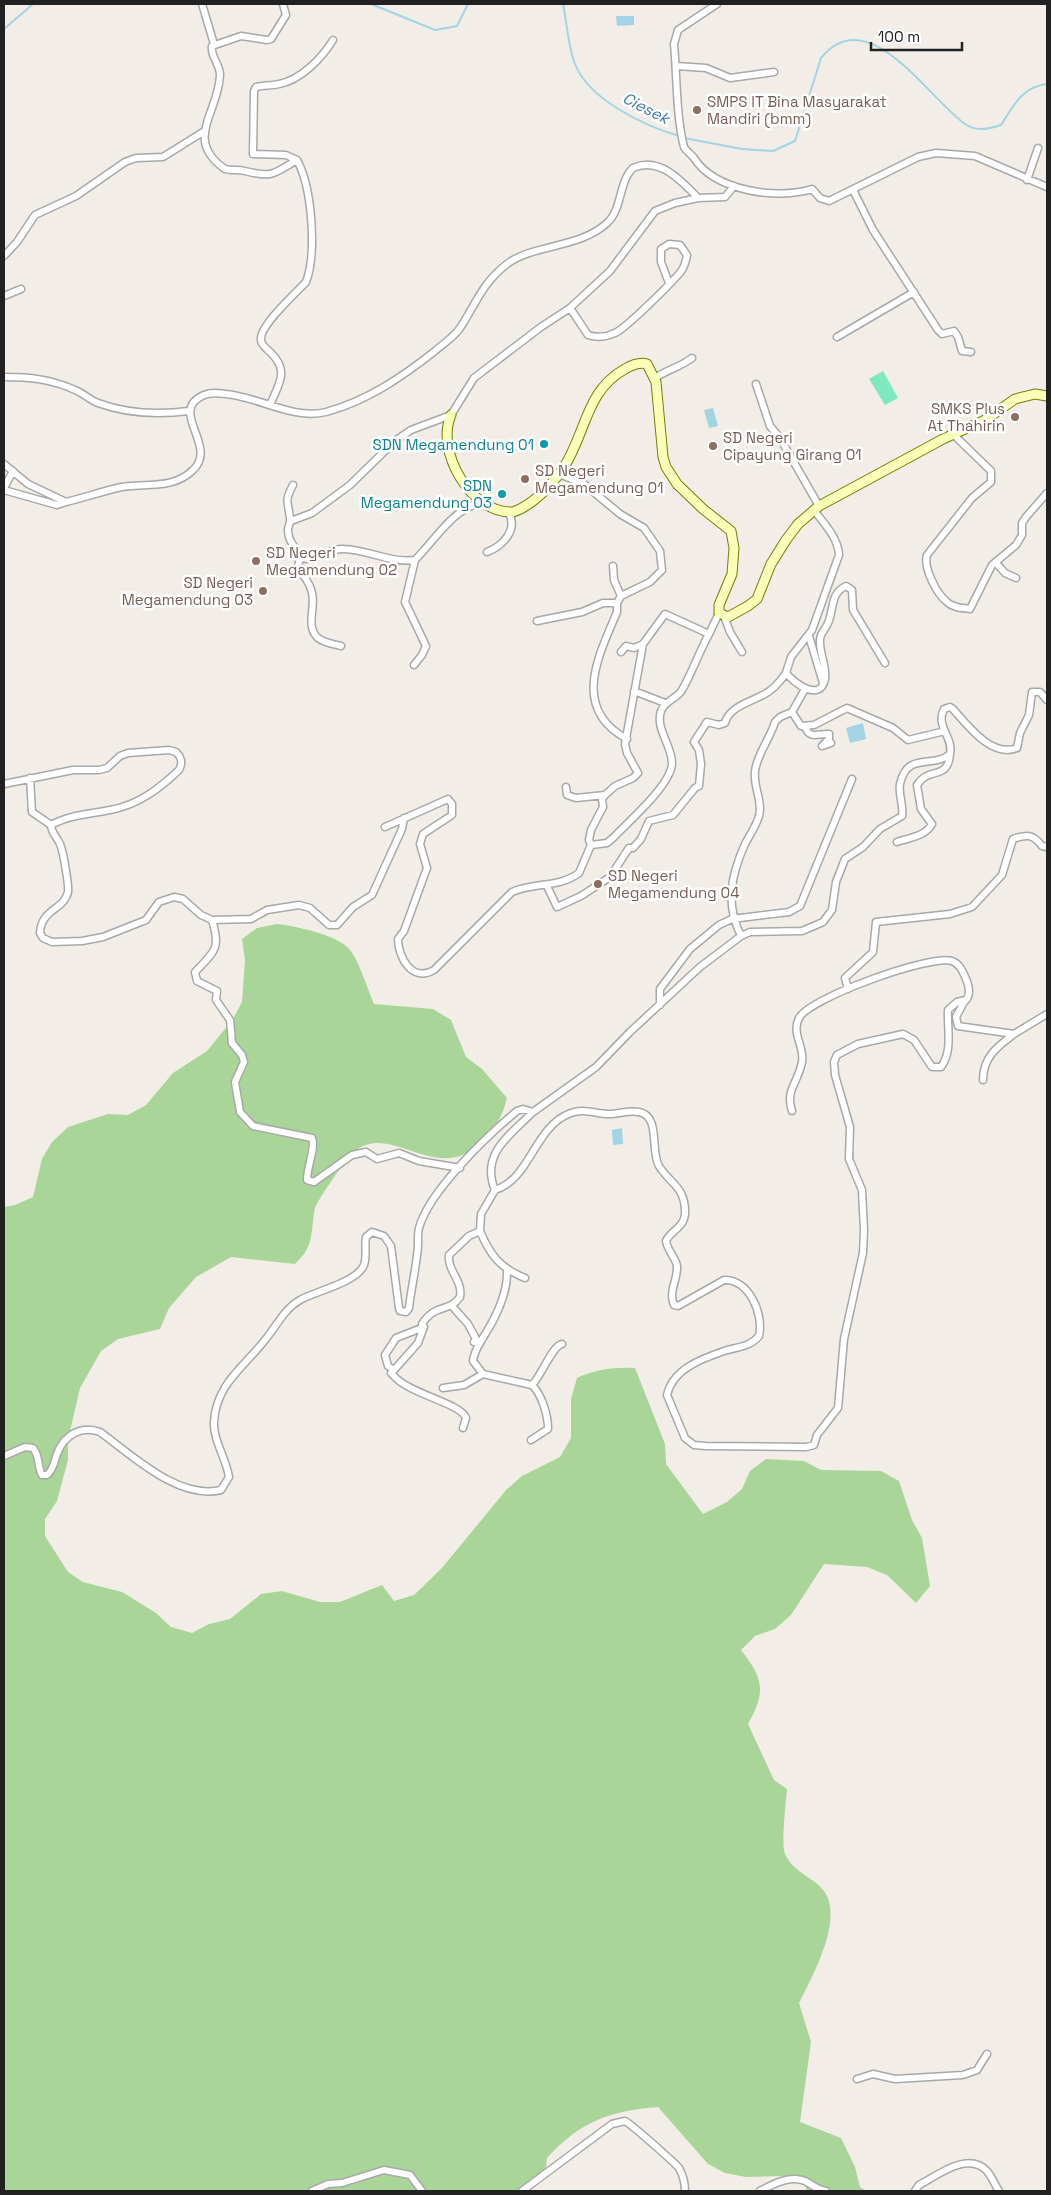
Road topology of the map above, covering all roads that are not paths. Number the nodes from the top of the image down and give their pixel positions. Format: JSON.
{"nodes":[{"id":1,"x":202,"y":4,"type":"edge"},
{"id":2,"x":283,"y":4,"type":"edge"},
{"id":3,"x":716,"y":4,"type":"edge"},
{"id":4,"x":333,"y":40,"type":"dead end"},
{"id":5,"x":214,"y":44,"type":"junction"},
{"id":6,"x":676,"y":66,"type":"junction"},
{"id":7,"x":774,"y":72,"type":"dead end"},
{"id":8,"x":203,"y":132,"type":"junction"},
{"id":9,"x":1038,"y":148,"type":"dead end"},
{"id":10,"x":297,"y":160,"type":"junction"},
{"id":11,"x":1027,"y":180,"type":"junction"},
{"id":12,"x":734,"y":186,"type":"junction"},
{"id":13,"x":1047,"y":188,"type":"edge"},
{"id":14,"x":855,"y":193,"type":"junction"},
{"id":15,"x":698,"y":198,"type":"junction"},
{"id":16,"x":4,"y":256,"type":"edge"},
{"id":17,"x":669,"y":283,"type":"junction"},
{"id":18,"x":22,"y":289,"type":"dead end"},
{"id":19,"x":914,"y":292,"type":"junction"},
{"id":20,"x":4,"y":296,"type":"edge"},
{"id":21,"x":570,"y":308,"type":"junction"},
{"id":22,"x":837,"y":337,"type":"dead end"},
{"id":23,"x":972,"y":352,"type":"dead end"},
{"id":24,"x":692,"y":358,"type":"dead end"},
{"id":25,"x":4,"y":377,"type":"edge"},
{"id":26,"x":655,"y":378,"type":"junction"},
{"id":27,"x":756,"y":384,"type":"dead end"},
{"id":28,"x":1047,"y":396,"type":"edge"},
{"id":29,"x":270,"y":404,"type":"junction"},
{"id":30,"x":189,"y":411,"type":"junction"},
{"id":31,"x":451,"y":415,"type":"junction"},
{"id":32,"x":954,"y":435,"type":"junction"},
{"id":33,"x":4,"y":464,"type":"edge"},
{"id":34,"x":13,"y":471,"type":"junction"},
{"id":35,"x":4,"y":474,"type":"edge"},
{"id":36,"x":559,"y":474,"type":"junction"},
{"id":37,"x":293,"y":485,"type":"dead end"},
{"id":38,"x":4,"y":489,"type":"edge"},
{"id":39,"x":1047,"y":493,"type":"edge"},
{"id":40,"x":66,"y":502,"type":"junction"},
{"id":41,"x":483,"y":502,"type":"junction"},
{"id":42,"x":816,"y":508,"type":"junction"},
{"id":43,"x":508,"y":512,"type":"junction"},
{"id":44,"x":291,"y":520,"type":"junction"},
{"id":45,"x":488,"y":552,"type":"dead end"},
{"id":46,"x":304,"y":557,"type":"junction"},
{"id":47,"x":415,"y":560,"type":"junction"},
{"id":48,"x":996,"y":562,"type":"junction"},
{"id":49,"x":613,"y":566,"type":"dead end"},
{"id":50,"x":1016,"y":578,"type":"dead end"},
{"id":51,"x":621,"y":596,"type":"junction"},
{"id":52,"x":617,"y":603,"type":"junction"},
{"id":53,"x":721,"y":615,"type":"junction"},
{"id":54,"x":537,"y":622,"type":"dead end"},
{"id":55,"x":709,"y":634,"type":"junction"},
{"id":56,"x":809,"y":636,"type":"junction"},
{"id":57,"x":644,"y":644,"type":"junction"},
{"id":58,"x":341,"y":646,"type":"dead end"},
{"id":59,"x":621,"y":652,"type":"dead end"},
{"id":60,"x":742,"y":652,"type":"dead end"},
{"id":61,"x":885,"y":663,"type":"dead end"},
{"id":62,"x":414,"y":665,"type":"dead end"},
{"id":63,"x":786,"y":673,"type":"junction"},
{"id":64,"x":823,"y":684,"type":"junction"},
{"id":65,"x":805,"y":689,"type":"junction"},
{"id":66,"x":634,"y":691,"type":"junction"},
{"id":67,"x":1047,"y":700,"type":"edge"},
{"id":68,"x":665,"y":703,"type":"junction"},
{"id":69,"x":792,"y":712,"type":"junction"},
{"id":70,"x":805,"y":727,"type":"junction"},
{"id":71,"x":944,"y":731,"type":"junction"},
{"id":72,"x":627,"y":739,"type":"junction"},
{"id":73,"x":831,"y":744,"type":"dead end"},
{"id":74,"x":950,"y":754,"type":"junction"},
{"id":75,"x":30,"y":778,"type":"junction"},
{"id":76,"x":852,"y":779,"type":"dead end"},
{"id":77,"x":4,"y":784,"type":"edge"},
{"id":78,"x":566,"y":787,"type":"dead end"},
{"id":79,"x":605,"y":795,"type":"junction"},
{"id":80,"x":404,"y":818,"type":"junction"},
{"id":81,"x":51,"y":825,"type":"junction"},
{"id":82,"x":385,"y":827,"type":"dead end"},
{"id":83,"x":897,"y":842,"type":"dead end"},
{"id":84,"x":591,"y":845,"type":"junction"},
{"id":85,"x":1047,"y":847,"type":"edge"},
{"id":86,"x":547,"y":886,"type":"junction"},
{"id":87,"x":732,"y":919,"type":"junction"},
{"id":88,"x":212,"y":920,"type":"junction"},
{"id":89,"x":741,"y":936,"type":"junction"},
{"id":90,"x":848,"y":989,"type":"junction"},
{"id":91,"x":964,"y":1002,"type":"junction"},
{"id":92,"x":660,"y":1005,"type":"junction"},
{"id":93,"x":1047,"y":1014,"type":"edge"},
{"id":94,"x":1014,"y":1034,"type":"junction"},
{"id":95,"x":983,"y":1080,"type":"dead end"},
{"id":96,"x":792,"y":1111,"type":"dead end"},
{"id":97,"x":533,"y":1112,"type":"junction"},
{"id":98,"x":460,"y":1168,"type":"junction"},
{"id":99,"x":495,"y":1190,"type":"junction"},
{"id":100,"x":480,"y":1231,"type":"junction"},
{"id":101,"x":507,"y":1270,"type":"junction"},
{"id":102,"x":525,"y":1278,"type":"dead end"},
{"id":103,"x":452,"y":1306,"type":"junction"},
{"id":104,"x":424,"y":1327,"type":"junction"},
{"id":105,"x":474,"y":1342,"type":"dead end"},
{"id":106,"x":562,"y":1344,"type":"dead end"},
{"id":107,"x":394,"y":1370,"type":"junction"},
{"id":108,"x":483,"y":1374,"type":"junction"},
{"id":109,"x":532,"y":1385,"type":"junction"},
{"id":110,"x":442,"y":1388,"type":"dead end"},
{"id":111,"x":463,"y":1428,"type":"dead end"},
{"id":112,"x":531,"y":1440,"type":"dead end"},
{"id":113,"x":4,"y":1456,"type":"edge"},
{"id":114,"x":987,"y":2054,"type":"dead end"},
{"id":115,"x":857,"y":2079,"type":"dead end"},
{"id":116,"x":312,"y":2191,"type":"edge"},
{"id":117,"x":422,"y":2191,"type":"edge"},
{"id":118,"x":522,"y":2191,"type":"edge"},
{"id":119,"x":686,"y":2191,"type":"edge"},
{"id":120,"x":760,"y":2191,"type":"edge"},
{"id":121,"x":826,"y":2191,"type":"edge"},
{"id":122,"x":915,"y":2191,"type":"edge"},
{"id":123,"x":999,"y":2191,"type":"edge"}],
"edges":[{"from":1,"to":5,"type":"street"},
{"from":2,"to":5,"type":"street"},
{"from":3,"to":6,"type":"street"},
{"from":4,"to":10,"type":"street"},
{"from":5,"to":8,"type":"street"},
{"from":6,"to":7,"type":"street"},
{"from":6,"to":12,"type":"street"},
{"from":8,"to":10,"type":"street"},
{"from":8,"to":16,"type":"street"},
{"from":9,"to":11,"type":"street"},
{"from":10,"to":29,"type":"street"},
{"from":11,"to":13,"type":"street"},
{"from":11,"to":14,"type":"street"},
{"from":12,"to":14,"type":"street"},
{"from":12,"to":15,"type":"street"},
{"from":14,"to":19,"type":"street"},
{"from":15,"to":21,"type":"street"},
{"from":15,"to":29,"type":"street"},
{"from":17,"to":17,"type":"street"},
{"from":17,"to":21,"type":"street"},
{"from":18,"to":20,"type":"street"},
{"from":19,"to":22,"type":"street"},
{"from":19,"to":23,"type":"street"},
{"from":21,"to":31,"type":"street"},
{"from":24,"to":26,"type":"street"},
{"from":25,"to":30,"type":"street"},
{"from":26,"to":36,"type":"street"},
{"from":26,"to":53,"type":"street"},
{"from":27,"to":42,"type":"street"},
{"from":28,"to":32,"type":"street"},
{"from":29,"to":30,"type":"street"},
{"from":30,"to":40,"type":"street"},
{"from":31,"to":41,"type":"street"},
{"from":31,"to":44,"type":"street"},
{"from":32,"to":42,"type":"street"},
{"from":32,"to":48,"type":"street"},
{"from":33,"to":34,"type":"street"},
{"from":34,"to":35,"type":"street"},
{"from":34,"to":38,"type":"street"},
{"from":34,"to":40,"type":"street"},
{"from":36,"to":43,"type":"street"},
{"from":36,"to":51,"type":"street"},
{"from":37,"to":44,"type":"street"},
{"from":38,"to":40,"type":"street"},
{"from":39,"to":48,"type":"street"},
{"from":41,"to":43,"type":"street"},
{"from":41,"to":47,"type":"street"},
{"from":42,"to":53,"type":"street"},
{"from":42,"to":56,"type":"street"},
{"from":43,"to":45,"type":"street"},
{"from":44,"to":46,"type":"street"},
{"from":46,"to":47,"type":"street"},
{"from":46,"to":58,"type":"street"},
{"from":47,"to":62,"type":"street"},
{"from":48,"to":50,"type":"street"},
{"from":49,"to":51,"type":"street"},
{"from":51,"to":52,"type":"street"},
{"from":52,"to":54,"type":"street"},
{"from":52,"to":72,"type":"street"},
{"from":53,"to":55,"type":"street"},
{"from":53,"to":60,"type":"street"},
{"from":55,"to":57,"type":"street"},
{"from":55,"to":68,"type":"street"},
{"from":56,"to":63,"type":"street"},
{"from":56,"to":64,"type":"street"},
{"from":57,"to":59,"type":"street"},
{"from":57,"to":66,"type":"street"},
{"from":61,"to":64,"type":"street"},
{"from":63,"to":65,"type":"street"},
{"from":63,"to":86,"type":"street"},
{"from":64,"to":65,"type":"street"},
{"from":65,"to":69,"type":"street"},
{"from":66,"to":68,"type":"street"},
{"from":66,"to":72,"type":"street"},
{"from":67,"to":71,"type":"street"},
{"from":68,"to":84,"type":"street"},
{"from":69,"to":70,"type":"street"},
{"from":69,"to":87,"type":"street"},
{"from":70,"to":71,"type":"street"},
{"from":70,"to":73,"type":"street"},
{"from":71,"to":74,"type":"street"},
{"from":72,"to":79,"type":"street"},
{"from":74,"to":83,"type":"street"},
{"from":74,"to":89,"type":"street"},
{"from":75,"to":77,"type":"street"},
{"from":75,"to":81,"type":"street"},
{"from":75,"to":81,"type":"street"},
{"from":76,"to":87,"type":"street"},
{"from":78,"to":79,"type":"street"},
{"from":79,"to":84,"type":"street"},
{"from":80,"to":82,"type":"street"},
{"from":80,"to":86,"type":"street"},
{"from":80,"to":88,"type":"street"},
{"from":81,"to":88,"type":"street"},
{"from":84,"to":86,"type":"street"},
{"from":85,"to":90,"type":"street"},
{"from":87,"to":89,"type":"street"},
{"from":87,"to":92,"type":"street"},
{"from":88,"to":98,"type":"street"},
{"from":89,"to":92,"type":"street"},
{"from":90,"to":91,"type":"street"},
{"from":90,"to":96,"type":"street"},
{"from":91,"to":94,"type":"street"},
{"from":91,"to":99,"type":"street"},
{"from":92,"to":97,"type":"street"},
{"from":93,"to":94,"type":"street"},
{"from":94,"to":95,"type":"street"},
{"from":97,"to":98,"type":"street"},
{"from":97,"to":99,"type":"street"},
{"from":98,"to":113,"type":"street"},
{"from":99,"to":100,"type":"street"},
{"from":100,"to":101,"type":"street"},
{"from":100,"to":103,"type":"street"},
{"from":101,"to":102,"type":"street"},
{"from":101,"to":108,"type":"street"},
{"from":103,"to":104,"type":"street"},
{"from":103,"to":105,"type":"street"},
{"from":104,"to":107,"type":"street"},
{"from":104,"to":107,"type":"street"},
{"from":106,"to":109,"type":"street"},
{"from":107,"to":111,"type":"street"},
{"from":108,"to":109,"type":"street"},
{"from":108,"to":110,"type":"street"},
{"from":109,"to":112,"type":"street"},
{"from":114,"to":115,"type":"street"},
{"from":116,"to":117,"type":"street"},
{"from":118,"to":119,"type":"street"},
{"from":120,"to":121,"type":"street"},
{"from":122,"to":123,"type":"street"}]}
